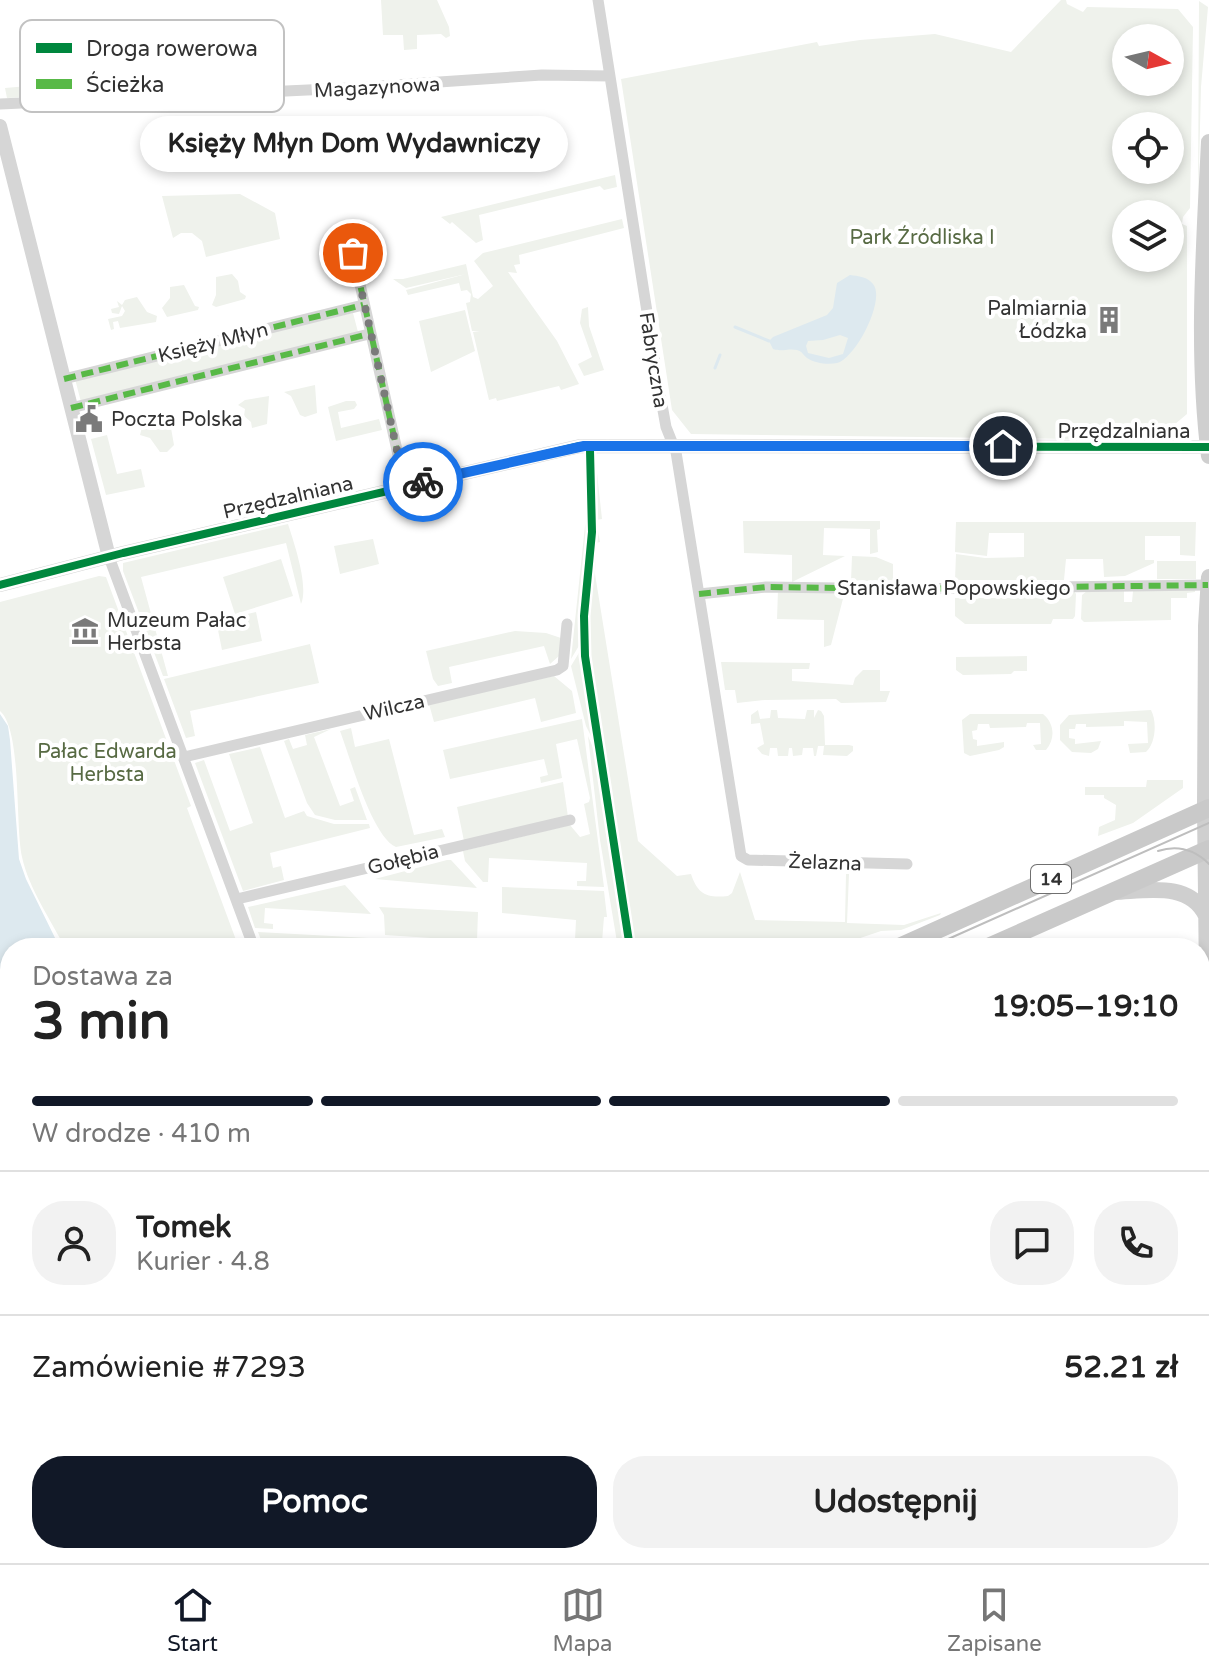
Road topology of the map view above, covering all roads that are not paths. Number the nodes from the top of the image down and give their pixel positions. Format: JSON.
{"nodes":[{"id":1,"x":598,"y":0,"type":"edge"},
{"id":2,"x":610,"y":76,"type":"junction"},
{"id":3,"x":284,"y":91,"type":"edge"},
{"id":4,"x":20,"y":103,"type":"edge"},
{"id":5,"x":0,"y":104,"type":"edge"},
{"id":6,"x":0,"y":126,"type":"edge"},
{"id":7,"x":1209,"y":142,"type":"edge"},
{"id":8,"x":349,"y":235,"type":"dead end"},
{"id":9,"x":363,"y":305,"type":"junction"},
{"id":10,"x":369,"y":334,"type":"junction"},
{"id":11,"x":64,"y":379,"type":"junction"},
{"id":12,"x":71,"y":408,"type":"junction"},
{"id":13,"x":673,"y":446,"type":"junction"},
{"id":14,"x":1209,"y":450,"type":"edge"},
{"id":15,"x":405,"y":486,"type":"junction"},
{"id":16,"x":109,"y":557,"type":"junction"},
{"id":17,"x":1209,"y":577,"type":"edge"},
{"id":18,"x":0,"y":585,"type":"edge"},
{"id":19,"x":1208,"y":585,"type":"edge"},
{"id":20,"x":699,"y":594,"type":"junction"},
{"id":21,"x":567,"y":624,"type":"dead end"},
{"id":22,"x":184,"y":757,"type":"junction"},
{"id":23,"x":1207,"y":808,"type":"edge"},
{"id":24,"x":570,"y":820,"type":"dead end"},
{"id":25,"x":1208,"y":849,"type":"edge"},
{"id":26,"x":742,"y":859,"type":"joint"},
{"id":27,"x":907,"y":864,"type":"dead end"},
{"id":28,"x":1114,"y":892,"type":"junction"},
{"id":29,"x":237,"y":899,"type":"junction"},
{"id":30,"x":1206,"y":916,"type":"junction"},
{"id":31,"x":251,"y":938,"type":"edge"},
{"id":32,"x":919,"y":938,"type":"edge"},
{"id":33,"x":1009,"y":938,"type":"edge"},
{"id":34,"x":1205,"y":938,"type":"edge"}],
"edges":[{"from":1,"to":2,"type":"street","name":"Fabryczna"},
{"from":2,"to":3,"type":"street","name":"Magazynowa"},
{"from":2,"to":13,"type":"street","name":"Fabryczna"},
{"from":4,"to":5,"type":"street","name":"Magazynowa"},
{"from":6,"to":11,"type":"street"},
{"from":7,"to":14,"type":"main road"},
{"from":8,"to":9,"type":"street"},
{"from":9,"to":10,"type":"street"},
{"from":9,"to":11,"type":"street","name":"Księży Młyn"},
{"from":10,"to":12,"type":"street","name":"Księży Młyn"},
{"from":10,"to":15,"type":"street"},
{"from":11,"to":12,"type":"street"},
{"from":12,"to":16,"type":"street"},
{"from":13,"to":14,"type":"street","name":"Przędzalniana"},
{"from":13,"to":15,"type":"street","name":"Przędzalniana"},
{"from":13,"to":20,"type":"street","name":"Fabryczna"},
{"from":15,"to":16,"type":"street","name":"Przędzalniana"},
{"from":16,"to":18,"type":"street","name":"Przędzalniana"},
{"from":16,"to":22,"type":"street"},
{"from":17,"to":19,"type":"main road"},
{"from":19,"to":20,"type":"street","name":"Stanisława Popowskiego"},
{"from":19,"to":23,"type":"main road"},
{"from":20,"to":26,"type":"street","name":"Fabryczna"},
{"from":21,"to":22,"type":"street","name":"Wilcza"},
{"from":22,"to":29,"type":"street"},
{"from":23,"to":25,"type":"main road"},
{"from":23,"to":32,"type":"main road","number":"14"},
{"from":24,"to":29,"type":"street","name":"Gołębia"},
{"from":25,"to":28,"type":"main road","number":"14"},
{"from":25,"to":30,"type":"main road"},
{"from":26,"to":27,"type":"street","name":"Żelazna"},
{"from":28,"to":30,"type":"main road"},
{"from":28,"to":33,"type":"main road","number":"14"},
{"from":29,"to":31,"type":"street"},
{"from":30,"to":34,"type":"main road"}]}
